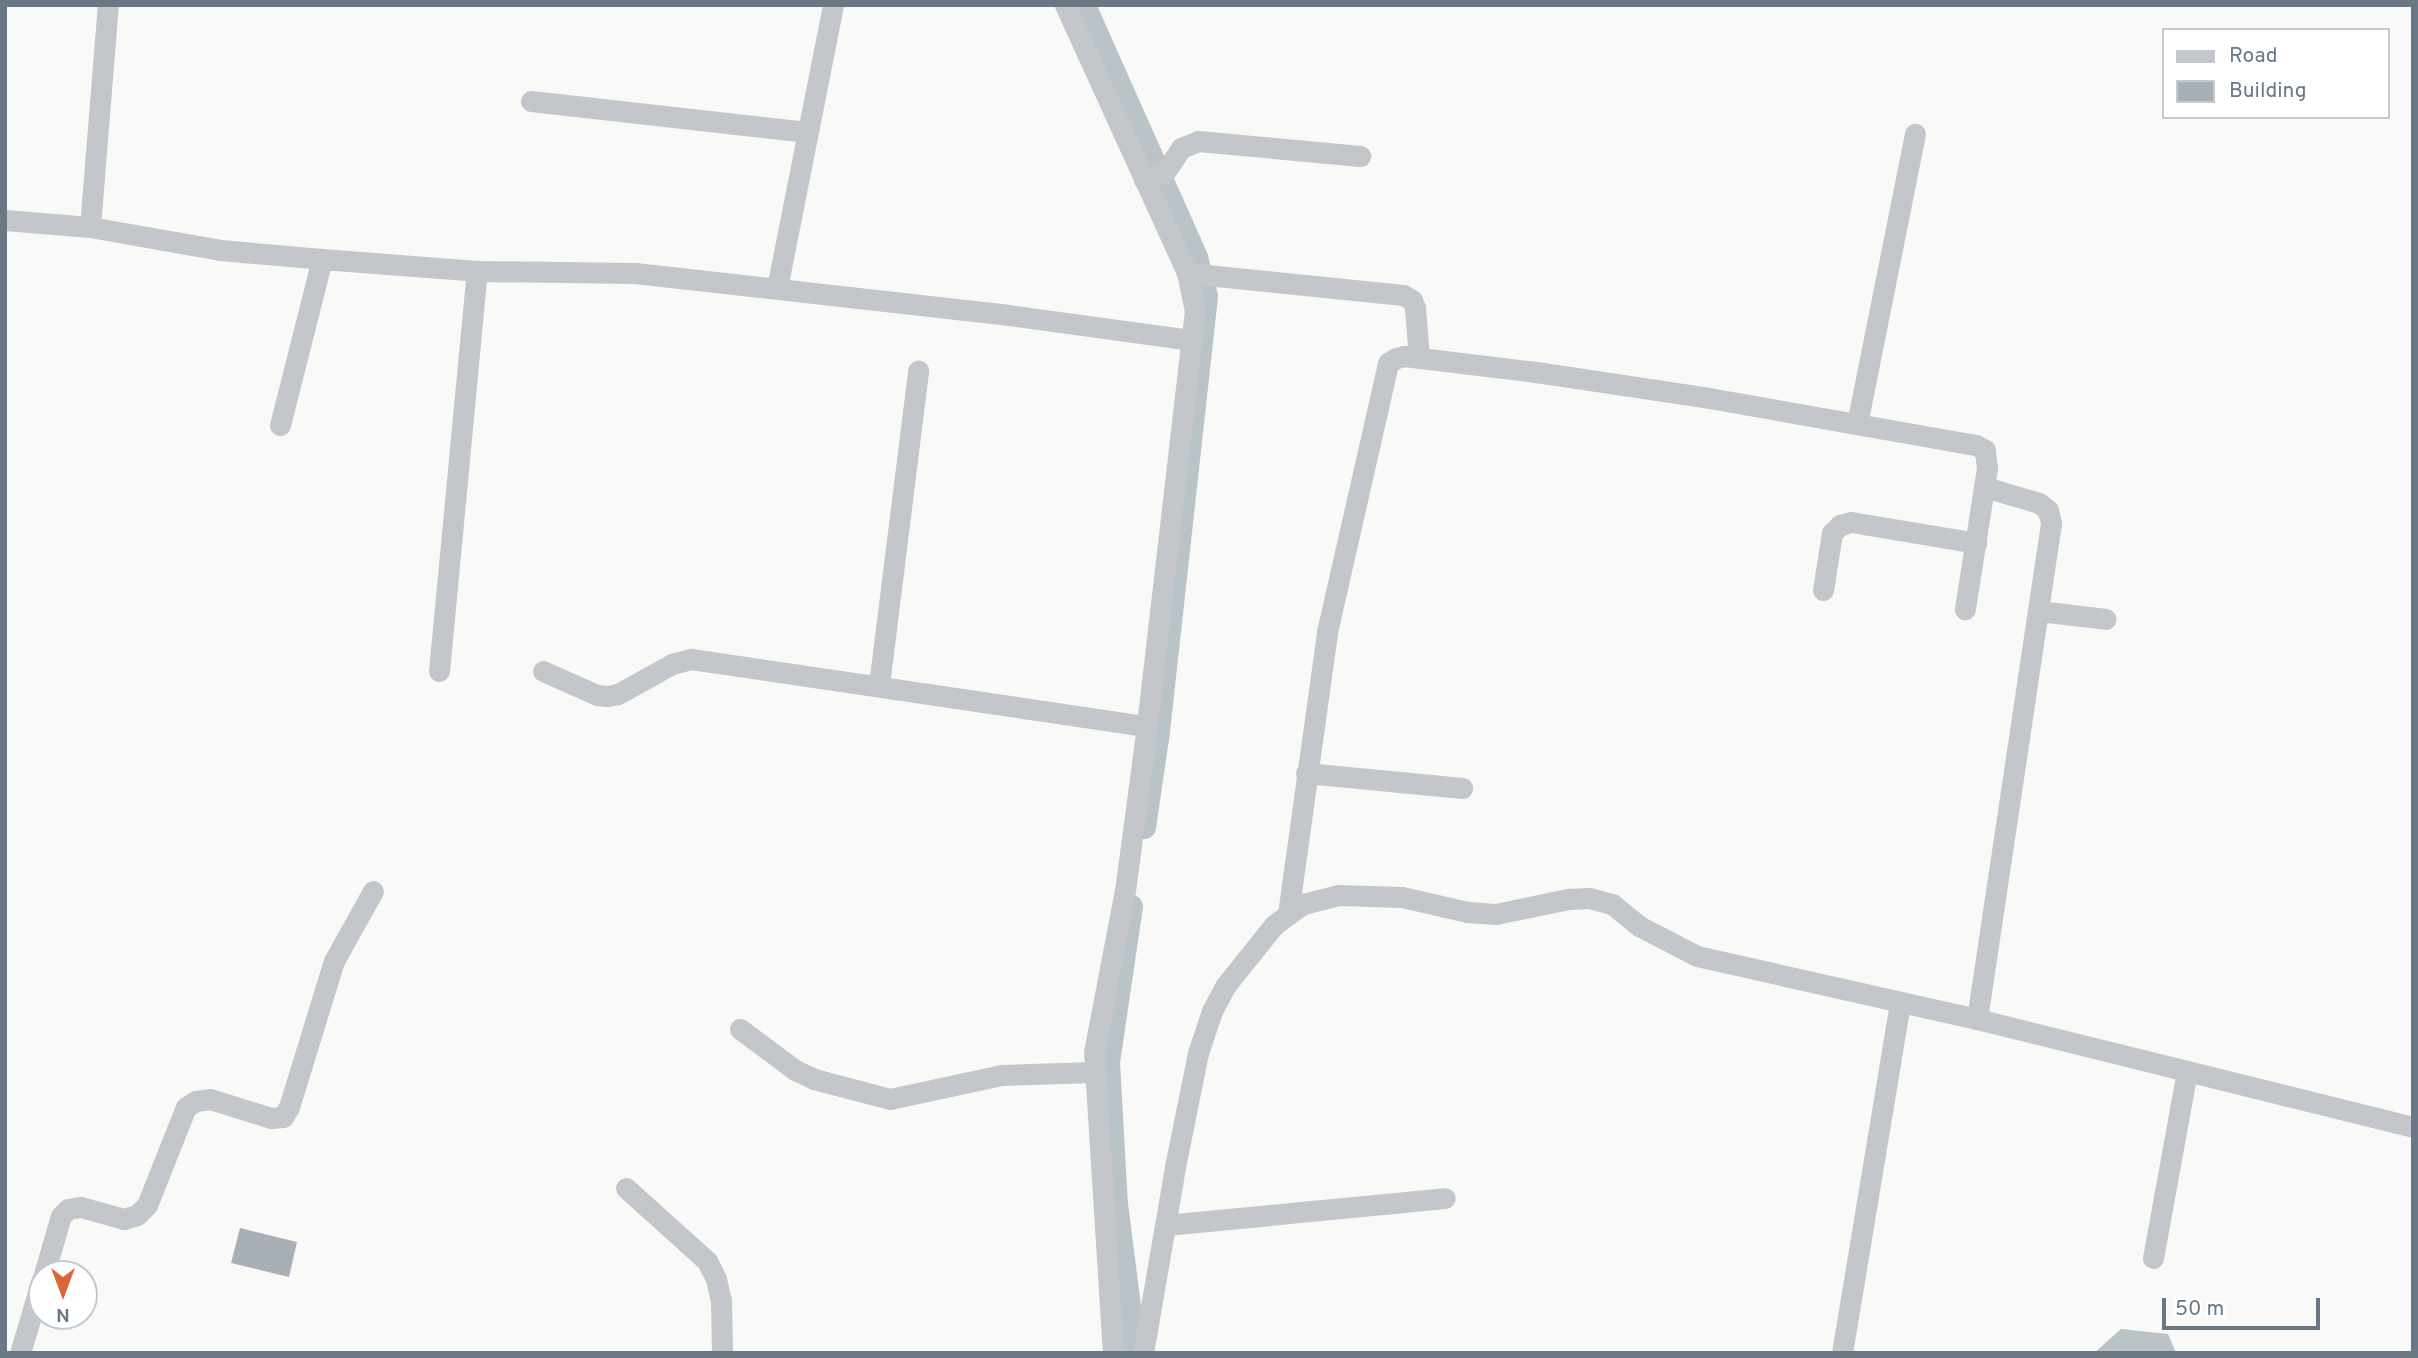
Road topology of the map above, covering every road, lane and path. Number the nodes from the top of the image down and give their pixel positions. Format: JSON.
{"nodes":[{"id":1,"x":108,"y":5,"type":"edge"},
{"id":2,"x":833,"y":5,"type":"edge"},
{"id":3,"x":1065,"y":5,"type":"edge"},
{"id":4,"x":531,"y":102,"type":"dead end"},
{"id":5,"x":807,"y":132,"type":"junction"},
{"id":6,"x":1914,"y":134,"type":"dead end"},
{"id":7,"x":1360,"y":156,"type":"dead end"},
{"id":8,"x":1154,"y":176,"type":"junction"},
{"id":9,"x":5,"y":220,"type":"edge"},
{"id":10,"x":90,"y":227,"type":"junction"},
{"id":11,"x":322,"y":259,"type":"junction"},
{"id":12,"x":477,"y":271,"type":"junction"},
{"id":13,"x":1197,"y":273,"type":"junction"},
{"id":14,"x":777,"y":288,"type":"junction"},
{"id":15,"x":1192,"y":340,"type":"junction"},
{"id":16,"x":1419,"y":358,"type":"junction"},
{"id":17,"x":918,"y":370,"type":"dead end"},
{"id":18,"x":1857,"y":424,"type":"junction"},
{"id":19,"x":280,"y":425,"type":"dead end"},
{"id":20,"x":1985,"y":486,"type":"junction"},
{"id":21,"x":1976,"y":543,"type":"junction"},
{"id":22,"x":1823,"y":590,"type":"dead end"},
{"id":23,"x":1965,"y":609,"type":"dead end"},
{"id":24,"x":2039,"y":611,"type":"junction"},
{"id":25,"x":2106,"y":619,"type":"dead end"},
{"id":26,"x":439,"y":671,"type":"dead end"},
{"id":27,"x":543,"y":671,"type":"dead end"},
{"id":28,"x":879,"y":685,"type":"junction"},
{"id":29,"x":1147,"y":726,"type":"junction"},
{"id":30,"x":1307,"y":772,"type":"junction"},
{"id":31,"x":1462,"y":788,"type":"dead end"},
{"id":32,"x":373,"y":891,"type":"dead end"},
{"id":33,"x":1288,"y":914,"type":"junction"},
{"id":34,"x":1900,"y":1003,"type":"junction"},
{"id":35,"x":1977,"y":1019,"type":"junction"},
{"id":36,"x":740,"y":1029,"type":"dead end"},
{"id":37,"x":2187,"y":1071,"type":"junction"},
{"id":38,"x":1094,"y":1072,"type":"junction"},
{"id":39,"x":2413,"y":1127,"type":"edge"},
{"id":40,"x":626,"y":1188,"type":"dead end"},
{"id":41,"x":1445,"y":1198,"type":"dead end"},
{"id":42,"x":1166,"y":1224,"type":"junction"},
{"id":43,"x":2153,"y":1258,"type":"dead end"},
{"id":44,"x":48,"y":1260,"type":"edge"},
{"id":45,"x":28,"y":1326,"type":"edge"},
{"id":46,"x":20,"y":1353,"type":"edge"},
{"id":47,"x":722,"y":1353,"type":"edge"},
{"id":48,"x":1112,"y":1353,"type":"edge"},
{"id":49,"x":1143,"y":1353,"type":"edge"},
{"id":50,"x":1842,"y":1353,"type":"edge"}],
"edges":[{"from":1,"to":10,"type":"street"},
{"from":2,"to":5,"type":"street"},
{"from":3,"to":8,"type":"street"},
{"from":4,"to":5,"type":"street"},
{"from":5,"to":14,"type":"street"},
{"from":6,"to":18,"type":"street"},
{"from":7,"to":8,"type":"street"},
{"from":8,"to":13,"type":"street"},
{"from":9,"to":10,"type":"street"},
{"from":10,"to":11,"type":"street"},
{"from":11,"to":12,"type":"street"},
{"from":11,"to":19,"type":"street"},
{"from":12,"to":14,"type":"street"},
{"from":12,"to":26,"type":"street"},
{"from":13,"to":15,"type":"street"},
{"from":13,"to":16,"type":"street"},
{"from":14,"to":15,"type":"street"},
{"from":15,"to":29,"type":"street"},
{"from":16,"to":18,"type":"street"},
{"from":16,"to":30,"type":"street"},
{"from":17,"to":28,"type":"street"},
{"from":18,"to":20,"type":"street"},
{"from":20,"to":21,"type":"street"},
{"from":20,"to":24,"type":"street"},
{"from":21,"to":22,"type":"street"},
{"from":21,"to":23,"type":"street"},
{"from":24,"to":25,"type":"street"},
{"from":24,"to":35,"type":"street"},
{"from":27,"to":28,"type":"street"},
{"from":28,"to":29,"type":"street"},
{"from":29,"to":38,"type":"street"},
{"from":30,"to":31,"type":"street"},
{"from":30,"to":33,"type":"street"},
{"from":32,"to":44,"type":"street"},
{"from":33,"to":34,"type":"street"},
{"from":33,"to":42,"type":"street"},
{"from":34,"to":35,"type":"street"},
{"from":34,"to":50,"type":"street"},
{"from":35,"to":37,"type":"street"},
{"from":36,"to":38,"type":"street"},
{"from":37,"to":39,"type":"street"},
{"from":37,"to":43,"type":"street"},
{"from":38,"to":48,"type":"street"},
{"from":40,"to":47,"type":"street"},
{"from":41,"to":42,"type":"street"},
{"from":42,"to":49,"type":"street"},
{"from":45,"to":46,"type":"street"}]}
